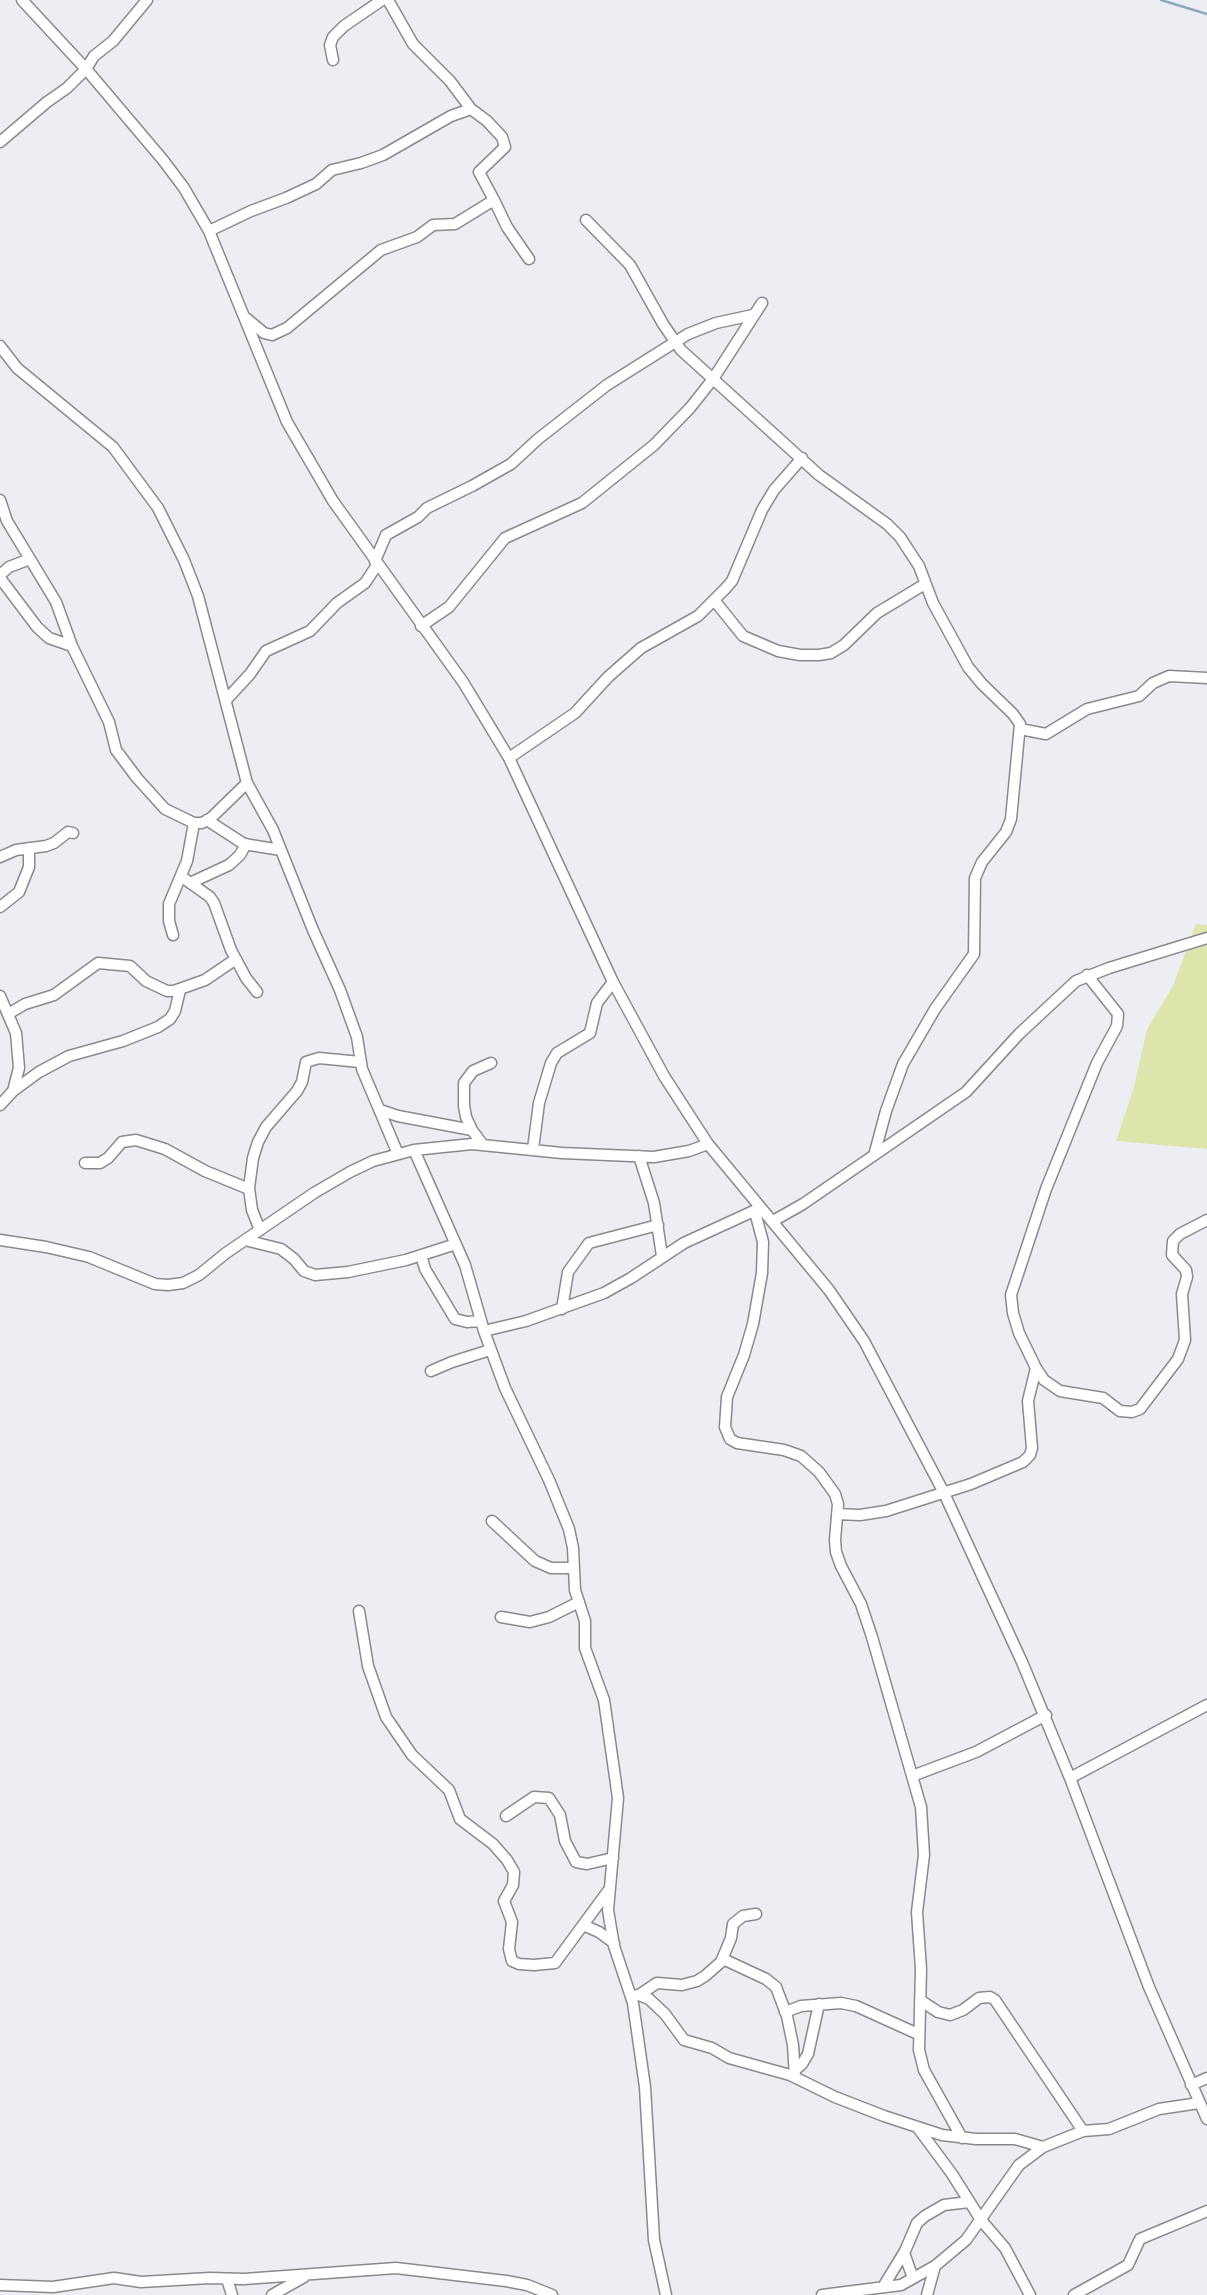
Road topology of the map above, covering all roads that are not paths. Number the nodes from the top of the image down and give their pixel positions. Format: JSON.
{"nodes":[{"id":1,"x":38,"y":0,"type":"edge"},
{"id":2,"x":147,"y":0,"type":"edge"},
{"id":3,"x":382,"y":0,"type":"edge"},
{"id":4,"x":388,"y":0,"type":"edge"},
{"id":5,"x":26,"y":4,"type":"edge"},
{"id":6,"x":333,"y":60,"type":"dead end"},
{"id":7,"x":86,"y":69,"type":"junction"},
{"id":8,"x":471,"y":108,"type":"junction"},
{"id":9,"x":0,"y":142,"type":"edge"},
{"id":10,"x":494,"y":200,"type":"junction"},
{"id":11,"x":586,"y":220,"type":"dead end"},
{"id":12,"x":209,"y":231,"type":"junction"},
{"id":13,"x":529,"y":259,"type":"dead end"},
{"id":14,"x":762,"y":303,"type":"dead end"},
{"id":15,"x":753,"y":315,"type":"junction"},
{"id":16,"x":243,"y":316,"type":"junction"},
{"id":17,"x":674,"y":342,"type":"junction"},
{"id":18,"x":1,"y":351,"type":"edge"},
{"id":19,"x":713,"y":379,"type":"junction"},
{"id":20,"x":802,"y":458,"type":"junction"},
{"id":21,"x":0,"y":500,"type":"edge"},
{"id":22,"x":30,"y":559,"type":"junction"},
{"id":23,"x":376,"y":563,"type":"junction"},
{"id":24,"x":0,"y":577,"type":"edge"},
{"id":25,"x":925,"y":584,"type":"junction"},
{"id":26,"x":714,"y":600,"type":"junction"},
{"id":27,"x":421,"y":626,"type":"junction"},
{"id":28,"x":72,"y":646,"type":"junction"},
{"id":29,"x":1207,"y":678,"type":"edge"},
{"id":30,"x":226,"y":700,"type":"junction"},
{"id":31,"x":1020,"y":729,"type":"junction"},
{"id":32,"x":509,"y":758,"type":"junction"},
{"id":33,"x":247,"y":783,"type":"junction"},
{"id":34,"x":207,"y":820,"type":"junction"},
{"id":35,"x":194,"y":823,"type":"junction"},
{"id":36,"x":73,"y":832,"type":"dead end"},
{"id":37,"x":246,"y":844,"type":"junction"},
{"id":38,"x":29,"y":848,"type":"junction"},
{"id":39,"x":281,"y":850,"type":"junction"},
{"id":40,"x":0,"y":857,"type":"edge"},
{"id":41,"x":186,"y":880,"type":"junction"},
{"id":42,"x":0,"y":908,"type":"edge"},
{"id":43,"x":173,"y":935,"type":"dead end"},
{"id":44,"x":1207,"y":938,"type":"edge"},
{"id":45,"x":236,"y":959,"type":"junction"},
{"id":46,"x":1087,"y":975,"type":"junction"},
{"id":47,"x":613,"y":982,"type":"junction"},
{"id":48,"x":180,"y":990,"type":"junction"},
{"id":49,"x":257,"y":992,"type":"dead end"},
{"id":50,"x":0,"y":996,"type":"edge"},
{"id":51,"x":8,"y":1013,"type":"junction"},
{"id":52,"x":360,"y":1062,"type":"junction"},
{"id":53,"x":491,"y":1063,"type":"dead end"},
{"id":54,"x":13,"y":1091,"type":"junction"},
{"id":55,"x":0,"y":1105,"type":"edge"},
{"id":56,"x":380,"y":1110,"type":"junction"},
{"id":57,"x":472,"y":1129,"type":"junction"},
{"id":58,"x":708,"y":1144,"type":"junction"},
{"id":59,"x":483,"y":1145,"type":"junction"},
{"id":60,"x":533,"y":1149,"type":"junction"},
{"id":61,"x":414,"y":1150,"type":"junction"},
{"id":62,"x":875,"y":1152,"type":"junction"},
{"id":63,"x":398,"y":1154,"type":"junction"},
{"id":64,"x":639,"y":1156,"type":"junction"},
{"id":65,"x":85,"y":1163,"type":"dead end"},
{"id":66,"x":249,"y":1189,"type":"junction"},
{"id":67,"x":758,"y":1210,"type":"junction"},
{"id":68,"x":1207,"y":1220,"type":"edge"},
{"id":69,"x":773,"y":1221,"type":"junction"},
{"id":70,"x":658,"y":1225,"type":"junction"},
{"id":71,"x":260,"y":1230,"type":"junction"},
{"id":72,"x":0,"y":1240,"type":"edge"},
{"id":73,"x":245,"y":1240,"type":"junction"},
{"id":74,"x":456,"y":1244,"type":"junction"},
{"id":75,"x":421,"y":1255,"type":"junction"},
{"id":76,"x":663,"y":1255,"type":"junction"},
{"id":77,"x":562,"y":1309,"type":"junction"},
{"id":78,"x":482,"y":1326,"type":"junction"},
{"id":79,"x":490,"y":1350,"type":"junction"},
{"id":80,"x":1036,"y":1368,"type":"junction"},
{"id":81,"x":431,"y":1371,"type":"dead end"},
{"id":82,"x":1044,"y":1380,"type":"junction"},
{"id":83,"x":1032,"y":1385,"type":"junction"},
{"id":84,"x":943,"y":1491,"type":"junction"},
{"id":85,"x":837,"y":1514,"type":"junction"},
{"id":86,"x":492,"y":1521,"type":"dead end"},
{"id":87,"x":573,"y":1568,"type":"junction"},
{"id":88,"x":579,"y":1602,"type":"junction"},
{"id":89,"x":359,"y":1611,"type":"dead end"},
{"id":90,"x":501,"y":1617,"type":"dead end"},
{"id":91,"x":1207,"y":1706,"type":"edge"},
{"id":92,"x":1046,"y":1715,"type":"junction"},
{"id":93,"x":912,"y":1776,"type":"junction"},
{"id":94,"x":1070,"y":1778,"type":"junction"},
{"id":95,"x":506,"y":1816,"type":"dead end"},
{"id":96,"x":613,"y":1858,"type":"junction"},
{"id":97,"x":608,"y":1890,"type":"junction"},
{"id":98,"x":756,"y":1914,"type":"dead end"},
{"id":99,"x":583,"y":1925,"type":"junction"},
{"id":100,"x":614,"y":1943,"type":"junction"},
{"id":101,"x":723,"y":1959,"type":"junction"},
{"id":102,"x":635,"y":1995,"type":"junction"},
{"id":103,"x":920,"y":2000,"type":"junction"},
{"id":104,"x":819,"y":2004,"type":"junction"},
{"id":105,"x":785,"y":2012,"type":"junction"},
{"id":106,"x":918,"y":2034,"type":"junction"},
{"id":107,"x":795,"y":2074,"type":"junction"},
{"id":108,"x":1207,"y":2078,"type":"edge"},
{"id":109,"x":1191,"y":2085,"type":"junction"},
{"id":110,"x":1199,"y":2103,"type":"junction"},
{"id":111,"x":1207,"y":2119,"type":"edge"},
{"id":112,"x":917,"y":2127,"type":"junction"},
{"id":113,"x":1083,"y":2131,"type":"junction"},
{"id":114,"x":962,"y":2138,"type":"junction"},
{"id":115,"x":1043,"y":2147,"type":"junction"},
{"id":116,"x":969,"y":2202,"type":"junction"},
{"id":117,"x":1207,"y":2211,"type":"edge"},
{"id":118,"x":981,"y":2220,"type":"junction"},
{"id":119,"x":904,"y":2253,"type":"junction"},
{"id":120,"x":935,"y":2266,"type":"junction"},
{"id":121,"x":307,"y":2275,"type":"junction"},
{"id":122,"x":227,"y":2278,"type":"junction"},
{"id":123,"x":913,"y":2278,"type":"junction"},
{"id":124,"x":0,"y":2284,"type":"edge"},
{"id":125,"x":883,"y":2287,"type":"junction"},
{"id":126,"x":232,"y":2295,"type":"edge"},
{"id":127,"x":272,"y":2295,"type":"edge"},
{"id":128,"x":552,"y":2295,"type":"edge"},
{"id":129,"x":666,"y":2295,"type":"edge"},
{"id":130,"x":822,"y":2295,"type":"edge"},
{"id":131,"x":927,"y":2295,"type":"edge"},
{"id":132,"x":1030,"y":2295,"type":"edge"},
{"id":133,"x":1074,"y":2295,"type":"edge"}],
"edges":[{"from":1,"to":5,"type":"street"},
{"from":2,"to":7,"type":"street"},
{"from":3,"to":6,"type":"street"},
{"from":4,"to":8,"type":"street"},
{"from":5,"to":7,"type":"street"},
{"from":7,"to":9,"type":"street"},
{"from":7,"to":12,"type":"street"},
{"from":8,"to":10,"type":"street"},
{"from":8,"to":12,"type":"street"},
{"from":10,"to":13,"type":"street"},
{"from":10,"to":16,"type":"street"},
{"from":11,"to":17,"type":"street"},
{"from":12,"to":16,"type":"street"},
{"from":14,"to":15,"type":"street"},
{"from":15,"to":17,"type":"street"},
{"from":15,"to":19,"type":"street"},
{"from":16,"to":23,"type":"street"},
{"from":17,"to":19,"type":"street"},
{"from":17,"to":23,"type":"street"},
{"from":18,"to":30,"type":"street"},
{"from":19,"to":20,"type":"street"},
{"from":19,"to":27,"type":"street"},
{"from":20,"to":25,"type":"street"},
{"from":20,"to":26,"type":"street"},
{"from":21,"to":22,"type":"street"},
{"from":22,"to":24,"type":"street"},
{"from":22,"to":28,"type":"street"},
{"from":23,"to":27,"type":"street"},
{"from":23,"to":30,"type":"street"},
{"from":24,"to":28,"type":"street"},
{"from":25,"to":26,"type":"street"},
{"from":25,"to":31,"type":"street"},
{"from":26,"to":32,"type":"street"},
{"from":27,"to":32,"type":"street"},
{"from":28,"to":35,"type":"street"},
{"from":29,"to":31,"type":"street"},
{"from":30,"to":33,"type":"street"},
{"from":31,"to":62,"type":"street"},
{"from":32,"to":47,"type":"street"},
{"from":33,"to":34,"type":"street"},
{"from":33,"to":39,"type":"street"},
{"from":34,"to":35,"type":"street"},
{"from":34,"to":37,"type":"street"},
{"from":35,"to":41,"type":"street"},
{"from":36,"to":38,"type":"street"},
{"from":37,"to":39,"type":"street"},
{"from":37,"to":41,"type":"street"},
{"from":38,"to":40,"type":"street"},
{"from":38,"to":42,"type":"street"},
{"from":39,"to":52,"type":"street"},
{"from":41,"to":43,"type":"street"},
{"from":41,"to":45,"type":"street"},
{"from":44,"to":46,"type":"street"},
{"from":45,"to":48,"type":"street"},
{"from":45,"to":49,"type":"street"},
{"from":46,"to":62,"type":"street"},
{"from":46,"to":80,"type":"street"},
{"from":47,"to":58,"type":"street"},
{"from":47,"to":60,"type":"street"},
{"from":48,"to":51,"type":"street"},
{"from":48,"to":54,"type":"street"},
{"from":50,"to":51,"type":"street"},
{"from":51,"to":54,"type":"street"},
{"from":52,"to":56,"type":"street"},
{"from":52,"to":66,"type":"street"},
{"from":53,"to":57,"type":"street"},
{"from":54,"to":55,"type":"street"},
{"from":56,"to":57,"type":"street"},
{"from":56,"to":63,"type":"street"},
{"from":57,"to":59,"type":"street"},
{"from":58,"to":64,"type":"street"},
{"from":58,"to":67,"type":"street"},
{"from":59,"to":60,"type":"street"},
{"from":59,"to":61,"type":"street"},
{"from":60,"to":64,"type":"street"},
{"from":61,"to":63,"type":"street"},
{"from":61,"to":74,"type":"street"},
{"from":62,"to":69,"type":"street"},
{"from":63,"to":71,"type":"street"},
{"from":64,"to":70,"type":"street"},
{"from":65,"to":66,"type":"street"},
{"from":66,"to":71,"type":"street"},
{"from":67,"to":69,"type":"street"},
{"from":67,"to":76,"type":"street"},
{"from":67,"to":85,"type":"street"},
{"from":68,"to":82,"type":"street"},
{"from":69,"to":84,"type":"street"},
{"from":70,"to":76,"type":"street"},
{"from":70,"to":77,"type":"street"},
{"from":71,"to":73,"type":"street"},
{"from":72,"to":73,"type":"street"},
{"from":73,"to":75,"type":"street"},
{"from":74,"to":75,"type":"street"},
{"from":74,"to":78,"type":"street"},
{"from":75,"to":78,"type":"street"},
{"from":76,"to":77,"type":"street"},
{"from":77,"to":78,"type":"street"},
{"from":78,"to":79,"type":"street"},
{"from":79,"to":81,"type":"street"},
{"from":79,"to":87,"type":"street"},
{"from":80,"to":82,"type":"street"},
{"from":80,"to":83,"type":"street"},
{"from":82,"to":83,"type":"street"},
{"from":83,"to":84,"type":"street"},
{"from":84,"to":85,"type":"street"},
{"from":84,"to":92,"type":"street"},
{"from":85,"to":93,"type":"street"},
{"from":86,"to":87,"type":"street"},
{"from":87,"to":88,"type":"street"},
{"from":88,"to":90,"type":"street"},
{"from":88,"to":96,"type":"street"},
{"from":89,"to":99,"type":"street"},
{"from":91,"to":94,"type":"street"},
{"from":92,"to":93,"type":"street"},
{"from":92,"to":94,"type":"street"},
{"from":93,"to":103,"type":"street"},
{"from":94,"to":109,"type":"street"},
{"from":95,"to":96,"type":"street"},
{"from":96,"to":97,"type":"street"},
{"from":97,"to":99,"type":"street"},
{"from":97,"to":100,"type":"street"},
{"from":98,"to":101,"type":"street"},
{"from":99,"to":100,"type":"street"},
{"from":100,"to":102,"type":"street"},
{"from":101,"to":102,"type":"street"},
{"from":101,"to":105,"type":"street"},
{"from":102,"to":107,"type":"street"},
{"from":102,"to":129,"type":"street"},
{"from":103,"to":106,"type":"street"},
{"from":103,"to":113,"type":"street"},
{"from":104,"to":105,"type":"street"},
{"from":104,"to":106,"type":"street"},
{"from":104,"to":107,"type":"street"},
{"from":105,"to":107,"type":"street"},
{"from":106,"to":114,"type":"street"},
{"from":107,"to":112,"type":"street"},
{"from":108,"to":109,"type":"street"},
{"from":109,"to":110,"type":"street"},
{"from":110,"to":111,"type":"street"},
{"from":110,"to":113,"type":"street"},
{"from":112,"to":114,"type":"street"},
{"from":112,"to":116,"type":"street"},
{"from":113,"to":115,"type":"street"},
{"from":114,"to":115,"type":"street"},
{"from":115,"to":118,"type":"street"},
{"from":116,"to":118,"type":"street"},
{"from":116,"to":119,"type":"street"},
{"from":117,"to":133,"type":"street"},
{"from":118,"to":120,"type":"street"},
{"from":118,"to":132,"type":"street"},
{"from":119,"to":123,"type":"street"},
{"from":119,"to":125,"type":"street"},
{"from":120,"to":123,"type":"street"},
{"from":120,"to":131,"type":"street"},
{"from":121,"to":122,"type":"street"},
{"from":121,"to":127,"type":"street"},
{"from":121,"to":128,"type":"street"},
{"from":122,"to":124,"type":"street"},
{"from":122,"to":126,"type":"street"},
{"from":123,"to":125,"type":"street"},
{"from":125,"to":130,"type":"street"}]}
